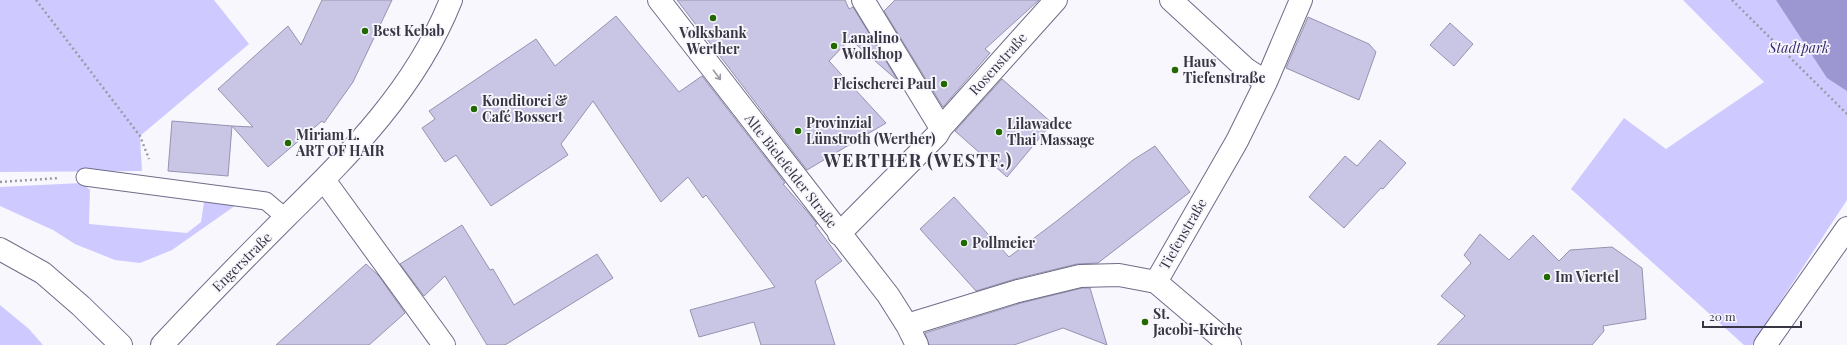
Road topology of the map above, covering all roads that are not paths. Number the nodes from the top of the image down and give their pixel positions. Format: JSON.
{"nodes":[{"id":1,"x":451,"y":0,"type":"edge"},
{"id":2,"x":658,"y":0,"type":"edge"},
{"id":3,"x":863,"y":0,"type":"edge"},
{"id":4,"x":1056,"y":0,"type":"edge"},
{"id":5,"x":1171,"y":0,"type":"edge"},
{"id":6,"x":1301,"y":0,"type":"edge"},
{"id":7,"x":1266,"y":82,"type":"junction"},
{"id":8,"x":941,"y":128,"type":"junction"},
{"id":9,"x":86,"y":177,"type":"road end"},
{"id":10,"x":324,"y":180,"type":"junction"},
{"id":11,"x":286,"y":218,"type":"junction"},
{"id":12,"x":1847,"y":228,"type":"edge"},
{"id":13,"x":839,"y":234,"type":"junction"},
{"id":14,"x":0,"y":249,"type":"edge"},
{"id":15,"x":1156,"y":282,"type":"junction"},
{"id":16,"x":907,"y":325,"type":"junction"},
{"id":17,"x":121,"y":345,"type":"edge"},
{"id":18,"x":162,"y":345,"type":"edge"},
{"id":19,"x":444,"y":345,"type":"edge"},
{"id":20,"x":917,"y":345,"type":"edge"},
{"id":21,"x":1230,"y":345,"type":"edge"},
{"id":22,"x":1765,"y":345,"type":"edge"}],
"edges":[{"from":1,"to":10,"type":"street","name":"Engerstraße"},
{"from":2,"to":13,"type":"street","name":"Alte Bielefelder Straße","one_way":true},
{"from":3,"to":8,"type":"street"},
{"from":4,"to":8,"type":"street","name":"Rosenstraße"},
{"from":5,"to":7,"type":"street"},
{"from":6,"to":7,"type":"street","name":"Tiefenstraße"},
{"from":7,"to":15,"type":"street","name":"Tiefenstraße"},
{"from":8,"to":13,"type":"street","name":"Rosenstraße"},
{"from":9,"to":11,"type":"lane"},
{"from":10,"to":11,"type":"street","name":"Engerstraße"},
{"from":10,"to":19,"type":"street"},
{"from":11,"to":18,"type":"street","name":"Engerstraße"},
{"from":12,"to":22,"type":"street"},
{"from":13,"to":16,"type":"street","name":"Alte Bielefelder Straße"},
{"from":14,"to":17,"type":"street"},
{"from":15,"to":16,"type":"street","name":"Tiefenstraße"},
{"from":15,"to":21,"type":"street"},
{"from":16,"to":20,"type":"street","name":"Alte Bielefelder Straße"}]}
